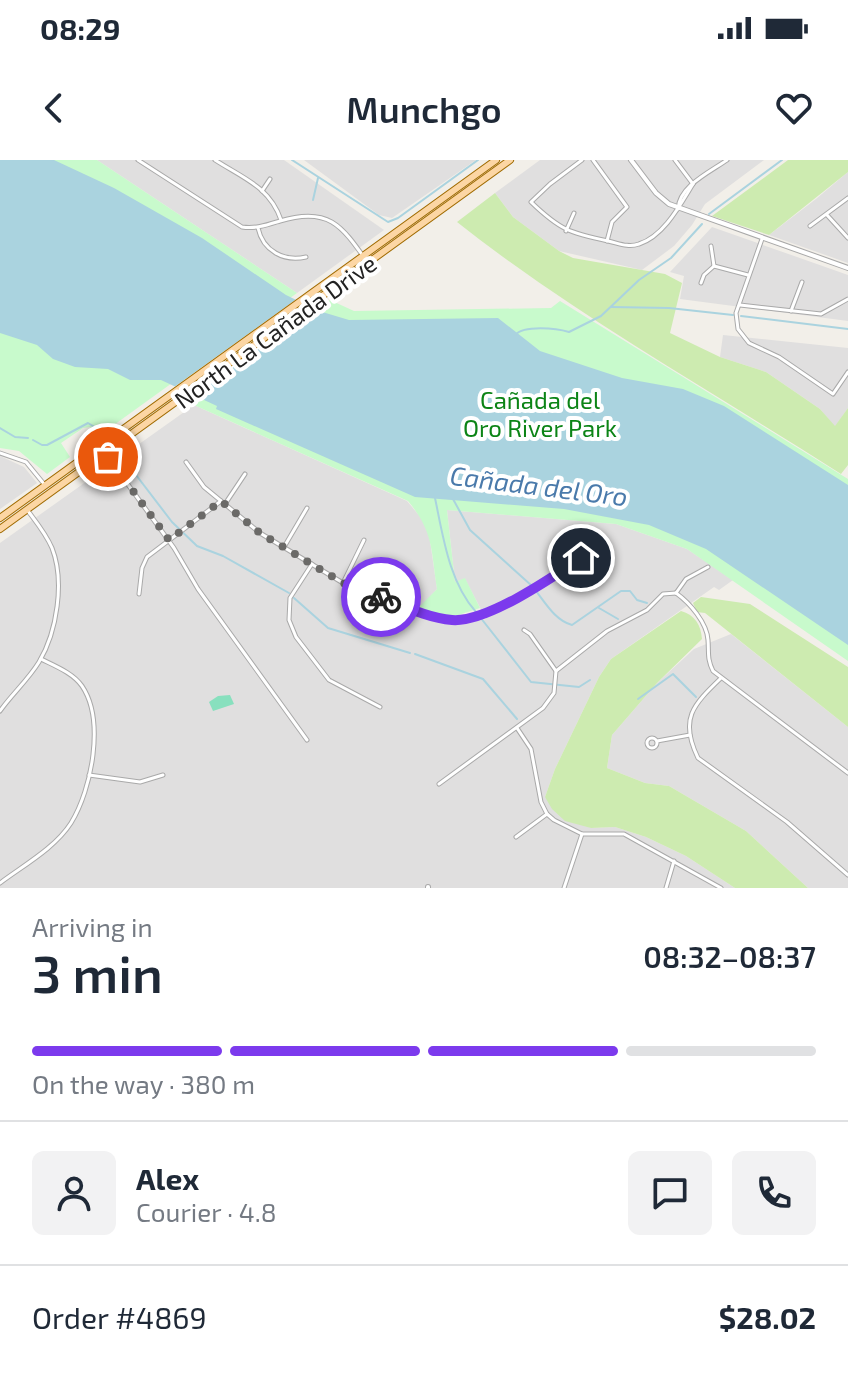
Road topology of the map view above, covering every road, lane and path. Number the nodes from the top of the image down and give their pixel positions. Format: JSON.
{"nodes":[{"id":1,"x":138,"y":160,"type":"edge"},
{"id":2,"x":215,"y":160,"type":"edge"},
{"id":3,"x":496,"y":160,"type":"edge"},
{"id":4,"x":510,"y":160,"type":"edge"},
{"id":5,"x":582,"y":160,"type":"edge"},
{"id":6,"x":593,"y":160,"type":"edge"},
{"id":7,"x":631,"y":160,"type":"edge"},
{"id":8,"x":675,"y":160,"type":"edge"},
{"id":9,"x":727,"y":160,"type":"edge"},
{"id":10,"x":222,"y":162,"type":"edge"},
{"id":11,"x":270,"y":179,"type":"dead end"},
{"id":12,"x":693,"y":184,"type":"junction"},
{"id":13,"x":262,"y":191,"type":"junction"},
{"id":14,"x":848,"y":198,"type":"edge"},
{"id":15,"x":311,"y":206,"type":"dead end"},
{"id":16,"x":678,"y":209,"type":"junction"},
{"id":17,"x":574,"y":213,"type":"dead end"},
{"id":18,"x":311,"y":214,"type":"junction"},
{"id":19,"x":827,"y":215,"type":"junction"},
{"id":20,"x":281,"y":220,"type":"junction"},
{"id":21,"x":810,"y":226,"type":"dead end"},
{"id":22,"x":258,"y":228,"type":"junction"},
{"id":23,"x":566,"y":231,"type":"junction"},
{"id":24,"x":848,"y":238,"type":"edge"},
{"id":25,"x":762,"y":239,"type":"junction"},
{"id":26,"x":607,"y":241,"type":"junction"},
{"id":27,"x":711,"y":246,"type":"dead end"},
{"id":28,"x":306,"y":257,"type":"dead end"},
{"id":29,"x":366,"y":260,"type":"junction"},
{"id":30,"x":714,"y":266,"type":"junction"},
{"id":31,"x":848,"y":268,"type":"edge"},
{"id":32,"x":748,"y":275,"type":"junction"},
{"id":33,"x":802,"y":282,"type":"dead end"},
{"id":34,"x":701,"y":283,"type":"dead end"},
{"id":35,"x":848,"y":299,"type":"edge"},
{"id":36,"x":738,"y":304,"type":"junction"},
{"id":37,"x":791,"y":311,"type":"junction"},
{"id":38,"x":807,"y":369,"type":"dead end"},
{"id":39,"x":848,"y":372,"type":"edge"},
{"id":40,"x":803,"y":374,"type":"junction"},
{"id":41,"x":100,"y":446,"type":"junction"},
{"id":42,"x":0,"y":453,"type":"edge"},
{"id":43,"x":105,"y":453,"type":"junction"},
{"id":44,"x":186,"y":462,"type":"dead end"},
{"id":45,"x":245,"y":474,"type":"dead end"},
{"id":46,"x":48,"y":489,"type":"junction"},
{"id":47,"x":223,"y":503,"type":"junction"},
{"id":48,"x":307,"y":508,"type":"dead end"},
{"id":49,"x":27,"y":509,"type":"junction"},
{"id":50,"x":0,"y":518,"type":"edge"},
{"id":51,"x":0,"y":529,"type":"edge"},
{"id":52,"x":169,"y":540,"type":"junction"},
{"id":53,"x":364,"y":540,"type":"dead end"},
{"id":54,"x":284,"y":547,"type":"junction"},
{"id":55,"x":581,"y":558,"type":"dead end"},
{"id":56,"x":312,"y":564,"type":"junction"},
{"id":57,"x":396,"y":565,"type":"dead end"},
{"id":58,"x":708,"y":567,"type":"dead end"},
{"id":59,"x":343,"y":583,"type":"junction"},
{"id":60,"x":676,"y":593,"type":"junction"},
{"id":61,"x":139,"y":594,"type":"dead end"},
{"id":62,"x":383,"y":598,"type":"junction"},
{"id":63,"x":524,"y":630,"type":"dead end"},
{"id":64,"x":41,"y":659,"type":"junction"},
{"id":65,"x":556,"y":671,"type":"junction"},
{"id":66,"x":721,"y":678,"type":"junction"},
{"id":67,"x":380,"y":707,"type":"dead end"},
{"id":68,"x":0,"y":711,"type":"edge"},
{"id":69,"x":517,"y":728,"type":"junction"},
{"id":70,"x":690,"y":735,"type":"junction"},
{"id":71,"x":307,"y":740,"type":"dead end"},
{"id":72,"x":657,"y":741,"type":"dead end"},
{"id":73,"x":848,"y":773,"type":"edge"},
{"id":74,"x":89,"y":775,"type":"junction"},
{"id":75,"x":163,"y":775,"type":"dead end"},
{"id":76,"x":439,"y":784,"type":"dead end"},
{"id":77,"x":547,"y":814,"type":"junction"},
{"id":78,"x":582,"y":834,"type":"junction"},
{"id":79,"x":516,"y":837,"type":"dead end"},
{"id":80,"x":674,"y":861,"type":"junction"},
{"id":81,"x":848,"y":875,"type":"edge"},
{"id":82,"x":0,"y":883,"type":"edge"},
{"id":83,"x":564,"y":888,"type":"edge"},
{"id":84,"x":666,"y":888,"type":"edge"},
{"id":85,"x":721,"y":888,"type":"edge"}],
"edges":[{"from":1,"to":22,"type":"street"},
{"from":2,"to":10,"type":"street"},
{"from":3,"to":29,"type":"main road","name":"North La Cañada Drive"},
{"from":4,"to":29,"type":"main road","name":"North La Cañada Drive"},
{"from":5,"to":23,"type":"street"},
{"from":6,"to":26,"type":"street"},
{"from":7,"to":16,"type":"street"},
{"from":8,"to":12,"type":"street"},
{"from":9,"to":12,"type":"street"},
{"from":10,"to":13,"type":"street"},
{"from":11,"to":13,"type":"street"},
{"from":12,"to":16,"type":"street"},
{"from":13,"to":20,"type":"street"},
{"from":14,"to":19,"type":"street"},
{"from":15,"to":18,"type":"street"},
{"from":16,"to":25,"type":"street"},
{"from":16,"to":26,"type":"street"},
{"from":17,"to":23,"type":"street"},
{"from":18,"to":20,"type":"street"},
{"from":18,"to":29,"type":"street"},
{"from":19,"to":21,"type":"street"},
{"from":19,"to":24,"type":"street"},
{"from":20,"to":22,"type":"street"},
{"from":22,"to":28,"type":"street"},
{"from":23,"to":26,"type":"street"},
{"from":25,"to":31,"type":"street"},
{"from":25,"to":32,"type":"street"},
{"from":27,"to":30,"type":"street"},
{"from":29,"to":41,"type":"main road","name":"North La Cañada Drive"},
{"from":29,"to":43,"type":"main road","name":"North La Cañada Drive"},
{"from":30,"to":32,"type":"street"},
{"from":30,"to":34,"type":"street"},
{"from":32,"to":36,"type":"street"},
{"from":33,"to":37,"type":"street"},
{"from":35,"to":37,"type":"street"},
{"from":36,"to":37,"type":"street"},
{"from":36,"to":40,"type":"street"},
{"from":38,"to":40,"type":"street"},
{"from":39,"to":40,"type":"street"},
{"from":41,"to":43,"type":"street"},
{"from":41,"to":46,"type":"main road","name":"North La Cañada Drive"},
{"from":42,"to":46,"type":"street"},
{"from":43,"to":46,"type":"main road","name":"North La Cañada Drive"},
{"from":43,"to":52,"type":"street"},
{"from":44,"to":47,"type":"street"},
{"from":45,"to":47,"type":"street"},
{"from":46,"to":49,"type":"main road","name":"North La Cañada Drive"},
{"from":46,"to":50,"type":"main road","name":"North La Cañada Drive"},
{"from":47,"to":52,"type":"street"},
{"from":47,"to":54,"type":"street"},
{"from":48,"to":54,"type":"street"},
{"from":49,"to":51,"type":"main road","name":"North La Cañada Drive"},
{"from":49,"to":64,"type":"street"},
{"from":52,"to":61,"type":"street"},
{"from":52,"to":71,"type":"street"},
{"from":53,"to":59,"type":"street"},
{"from":54,"to":56,"type":"street"},
{"from":55,"to":62,"type":"street"},
{"from":56,"to":59,"type":"street"},
{"from":56,"to":67,"type":"street"},
{"from":57,"to":62,"type":"street"},
{"from":58,"to":60,"type":"street"},
{"from":59,"to":62,"type":"street"},
{"from":60,"to":65,"type":"street"},
{"from":60,"to":66,"type":"street"},
{"from":63,"to":65,"type":"street"},
{"from":64,"to":68,"type":"street"},
{"from":64,"to":74,"type":"street"},
{"from":65,"to":69,"type":"street"},
{"from":66,"to":70,"type":"street"},
{"from":66,"to":73,"type":"street"},
{"from":69,"to":76,"type":"street"},
{"from":69,"to":77,"type":"street"},
{"from":70,"to":72,"type":"street"},
{"from":70,"to":81,"type":"street"},
{"from":74,"to":75,"type":"street"},
{"from":74,"to":82,"type":"street"},
{"from":77,"to":78,"type":"street"},
{"from":77,"to":79,"type":"street"},
{"from":78,"to":80,"type":"street"},
{"from":78,"to":83,"type":"street"},
{"from":80,"to":84,"type":"street"},
{"from":80,"to":85,"type":"street"}]}
